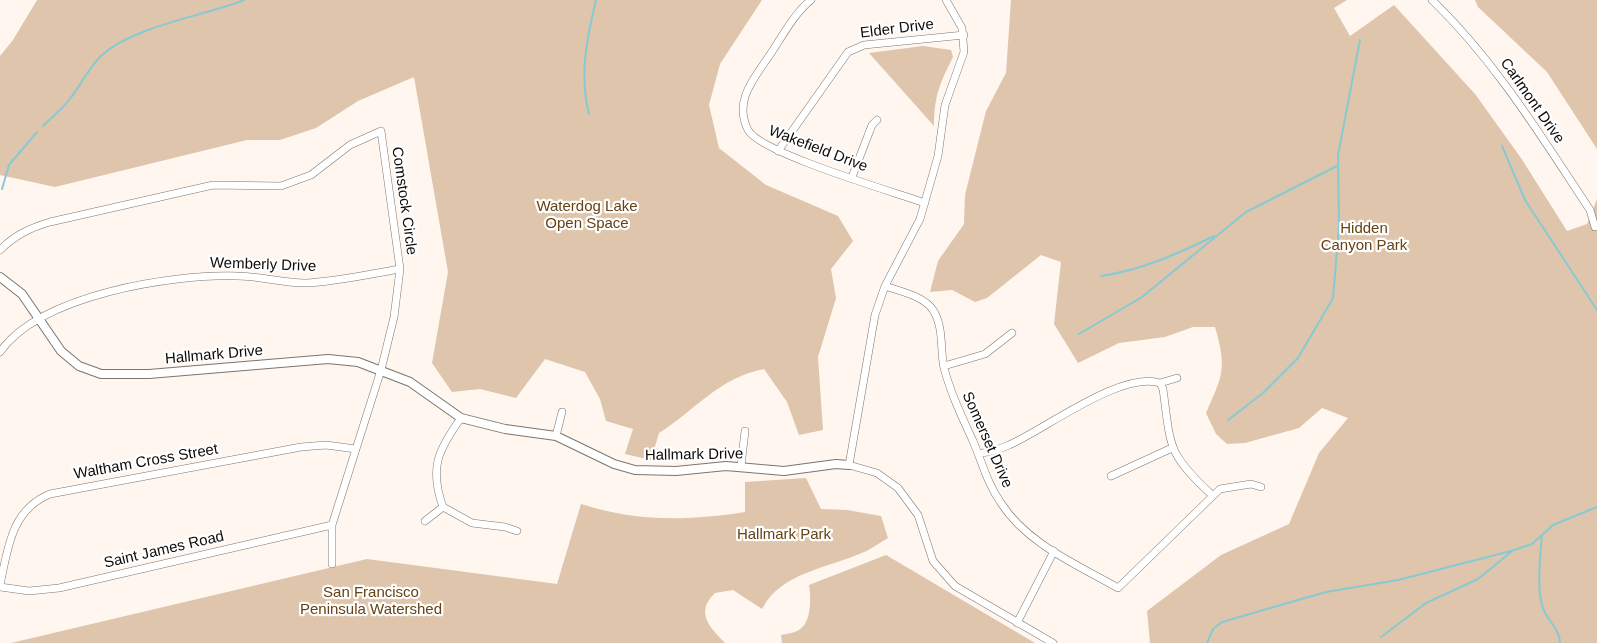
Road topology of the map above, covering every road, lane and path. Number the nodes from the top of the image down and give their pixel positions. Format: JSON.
{"nodes":[{"id":1,"x":811,"y":0,"type":"edge"},
{"id":2,"x":946,"y":0,"type":"edge"},
{"id":3,"x":1432,"y":0,"type":"edge"},
{"id":4,"x":964,"y":34,"type":"junction"},
{"id":5,"x":877,"y":120,"type":"dead end"},
{"id":6,"x":778,"y":151,"type":"junction"},
{"id":7,"x":852,"y":177,"type":"junction"},
{"id":8,"x":925,"y":203,"type":"junction"},
{"id":9,"x":1595,"y":227,"type":"dead end"},
{"id":10,"x":0,"y":250,"type":"edge"},
{"id":11,"x":400,"y":269,"type":"junction"},
{"id":12,"x":0,"y":277,"type":"edge"},
{"id":13,"x":885,"y":286,"type":"junction"},
{"id":14,"x":39,"y":320,"type":"junction"},
{"id":15,"x":1012,"y":333,"type":"dead end"},
{"id":16,"x":0,"y":352,"type":"edge"},
{"id":17,"x":944,"y":366,"type":"junction"},
{"id":18,"x":381,"y":370,"type":"junction"},
{"id":19,"x":1177,"y":378,"type":"dead end"},
{"id":20,"x":1160,"y":383,"type":"junction"},
{"id":21,"x":562,"y":412,"type":"dead end"},
{"id":22,"x":461,"y":418,"type":"junction"},
{"id":23,"x":746,"y":430,"type":"dead end"},
{"id":24,"x":556,"y":436,"type":"junction"},
{"id":25,"x":1172,"y":448,"type":"junction"},
{"id":26,"x":356,"y":449,"type":"junction"},
{"id":27,"x":978,"y":454,"type":"junction"},
{"id":28,"x":849,"y":465,"type":"junction"},
{"id":29,"x":741,"y":466,"type":"junction"},
{"id":30,"x":1111,"y":476,"type":"dead end"},
{"id":31,"x":1261,"y":487,"type":"dead end"},
{"id":32,"x":1212,"y":495,"type":"junction"},
{"id":33,"x":443,"y":507,"type":"junction"},
{"id":34,"x":425,"y":521,"type":"dead end"},
{"id":35,"x":332,"y":525,"type":"junction"},
{"id":36,"x":517,"y":531,"type":"dead end"},
{"id":37,"x":1054,"y":551,"type":"junction"},
{"id":38,"x":332,"y":564,"type":"dead end"},
{"id":39,"x":0,"y":586,"type":"edge"},
{"id":40,"x":1017,"y":623,"type":"junction"},
{"id":41,"x":1053,"y":643,"type":"edge"}],
"edges":[{"from":1,"to":6,"type":"street","name":"Wakefield Drive"},
{"from":2,"to":4,"type":"street"},
{"from":3,"to":9,"type":"street","name":"Carlmont Drive"},
{"from":4,"to":6,"type":"street","name":"Elder Drive"},
{"from":4,"to":8,"type":"street"},
{"from":5,"to":7,"type":"street"},
{"from":6,"to":7,"type":"street","name":"Wakefield Drive"},
{"from":7,"to":8,"type":"street","name":"Wakefield Drive"},
{"from":8,"to":13,"type":"street"},
{"from":10,"to":11,"type":"street","name":"Comstock Circle"},
{"from":11,"to":14,"type":"street","name":"Wemberly Drive"},
{"from":11,"to":18,"type":"street","name":"Comstock Circle"},
{"from":12,"to":14,"type":"street","name":"Hallmark Drive"},
{"from":13,"to":17,"type":"street","name":"Somerset Drive"},
{"from":13,"to":28,"type":"street"},
{"from":14,"to":16,"type":"street","name":"Wemberly Drive"},
{"from":14,"to":18,"type":"street","name":"Hallmark Drive"},
{"from":15,"to":17,"type":"street"},
{"from":17,"to":27,"type":"street","name":"Somerset Drive"},
{"from":18,"to":22,"type":"street","name":"Hallmark Drive"},
{"from":18,"to":26,"type":"street","name":"Comstock Circle"},
{"from":19,"to":20,"type":"street"},
{"from":20,"to":25,"type":"street"},
{"from":20,"to":27,"type":"street"},
{"from":21,"to":24,"type":"street"},
{"from":22,"to":24,"type":"street","name":"Hallmark Drive"},
{"from":22,"to":33,"type":"street"},
{"from":23,"to":29,"type":"street"},
{"from":24,"to":29,"type":"street","name":"Hallmark Drive"},
{"from":25,"to":30,"type":"street"},
{"from":25,"to":32,"type":"street"},
{"from":26,"to":35,"type":"street","name":"Comstock Circle"},
{"from":26,"to":39,"type":"street","name":"Waltham Cross Street"},
{"from":27,"to":37,"type":"street","name":"Somerset Drive"},
{"from":28,"to":29,"type":"street","name":"Hallmark Drive"},
{"from":28,"to":40,"type":"street","name":"Hallmark Drive"},
{"from":31,"to":32,"type":"street"},
{"from":32,"to":37,"type":"street","name":"Somerset Drive"},
{"from":33,"to":34,"type":"street"},
{"from":33,"to":36,"type":"street"},
{"from":35,"to":38,"type":"street","name":"Comstock Circle"},
{"from":35,"to":39,"type":"street","name":"Saint James Road"},
{"from":37,"to":40,"type":"street"},
{"from":40,"to":41,"type":"street","name":"Hallmark Drive"}]}
